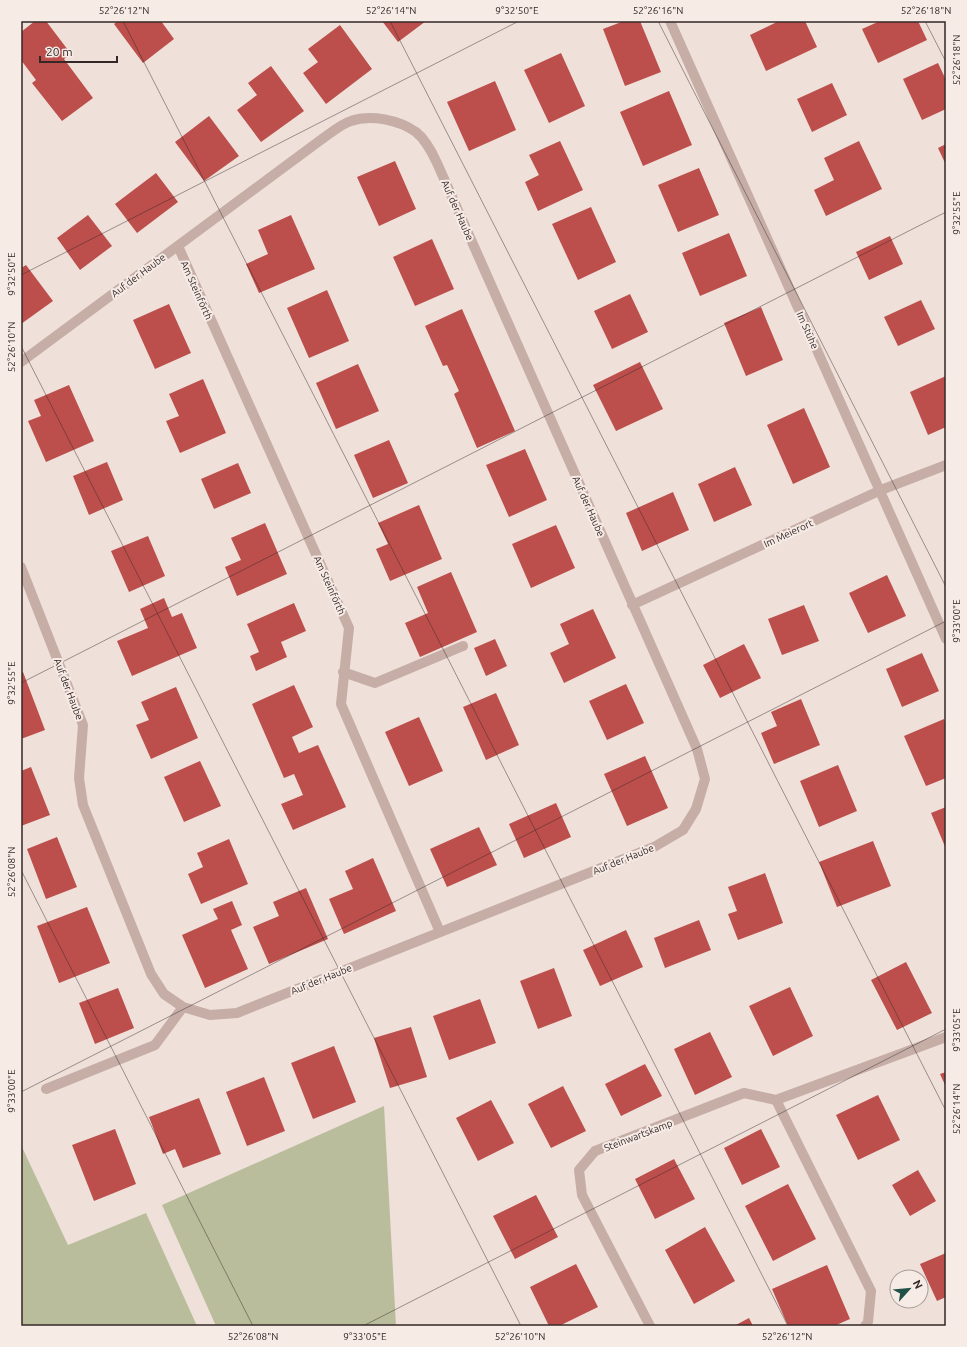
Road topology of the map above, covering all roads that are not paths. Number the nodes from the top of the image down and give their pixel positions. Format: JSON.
{"nodes":[{"id":1,"x":670,"y":21,"type":"edge"},
{"id":2,"x":178,"y":246,"type":"junction"},
{"id":3,"x":21,"y":362,"type":"edge"},
{"id":4,"x":946,"y":465,"type":"edge"},
{"id":5,"x":881,"y":490,"type":"junction"},
{"id":6,"x":21,"y":567,"type":"edge"},
{"id":7,"x":632,"y":604,"type":"junction"},
{"id":8,"x":946,"y":639,"type":"edge"},
{"id":9,"x":463,"y":646,"type":"dead end"},
{"id":10,"x":343,"y":672,"type":"junction"},
{"id":11,"x":440,"y":932,"type":"junction"},
{"id":12,"x":183,"y":1007,"type":"junction"},
{"id":13,"x":946,"y":1037,"type":"edge"},
{"id":14,"x":46,"y":1089,"type":"dead end"},
{"id":15,"x":776,"y":1100,"type":"junction"},
{"id":16,"x":650,"y":1326,"type":"edge"},
{"id":17,"x":865,"y":1326,"type":"edge"}],
"edges":[{"from":1,"to":5,"type":"street","name":"Im Stühe"},
{"from":2,"to":3,"type":"street","name":"Auf der Haube"},
{"from":2,"to":7,"type":"street","name":"Auf der Haube"},
{"from":2,"to":10,"type":"street","name":"Am Steinförth"},
{"from":4,"to":5,"type":"street","name":"Im Meierort"},
{"from":5,"to":7,"type":"street","name":"Im Meierort"},
{"from":5,"to":8,"type":"street","name":"Im Stühe"},
{"from":6,"to":12,"type":"street","name":"Auf der Haube"},
{"from":7,"to":11,"type":"street","name":"Auf der Haube"},
{"from":9,"to":10,"type":"street"},
{"from":10,"to":11,"type":"street","name":"Am Steinförth"},
{"from":11,"to":12,"type":"street","name":"Auf der Haube"},
{"from":12,"to":14,"type":"street"},
{"from":13,"to":15,"type":"street"},
{"from":15,"to":16,"type":"street","name":"Steinwartskamp"},
{"from":15,"to":17,"type":"street"}]}
